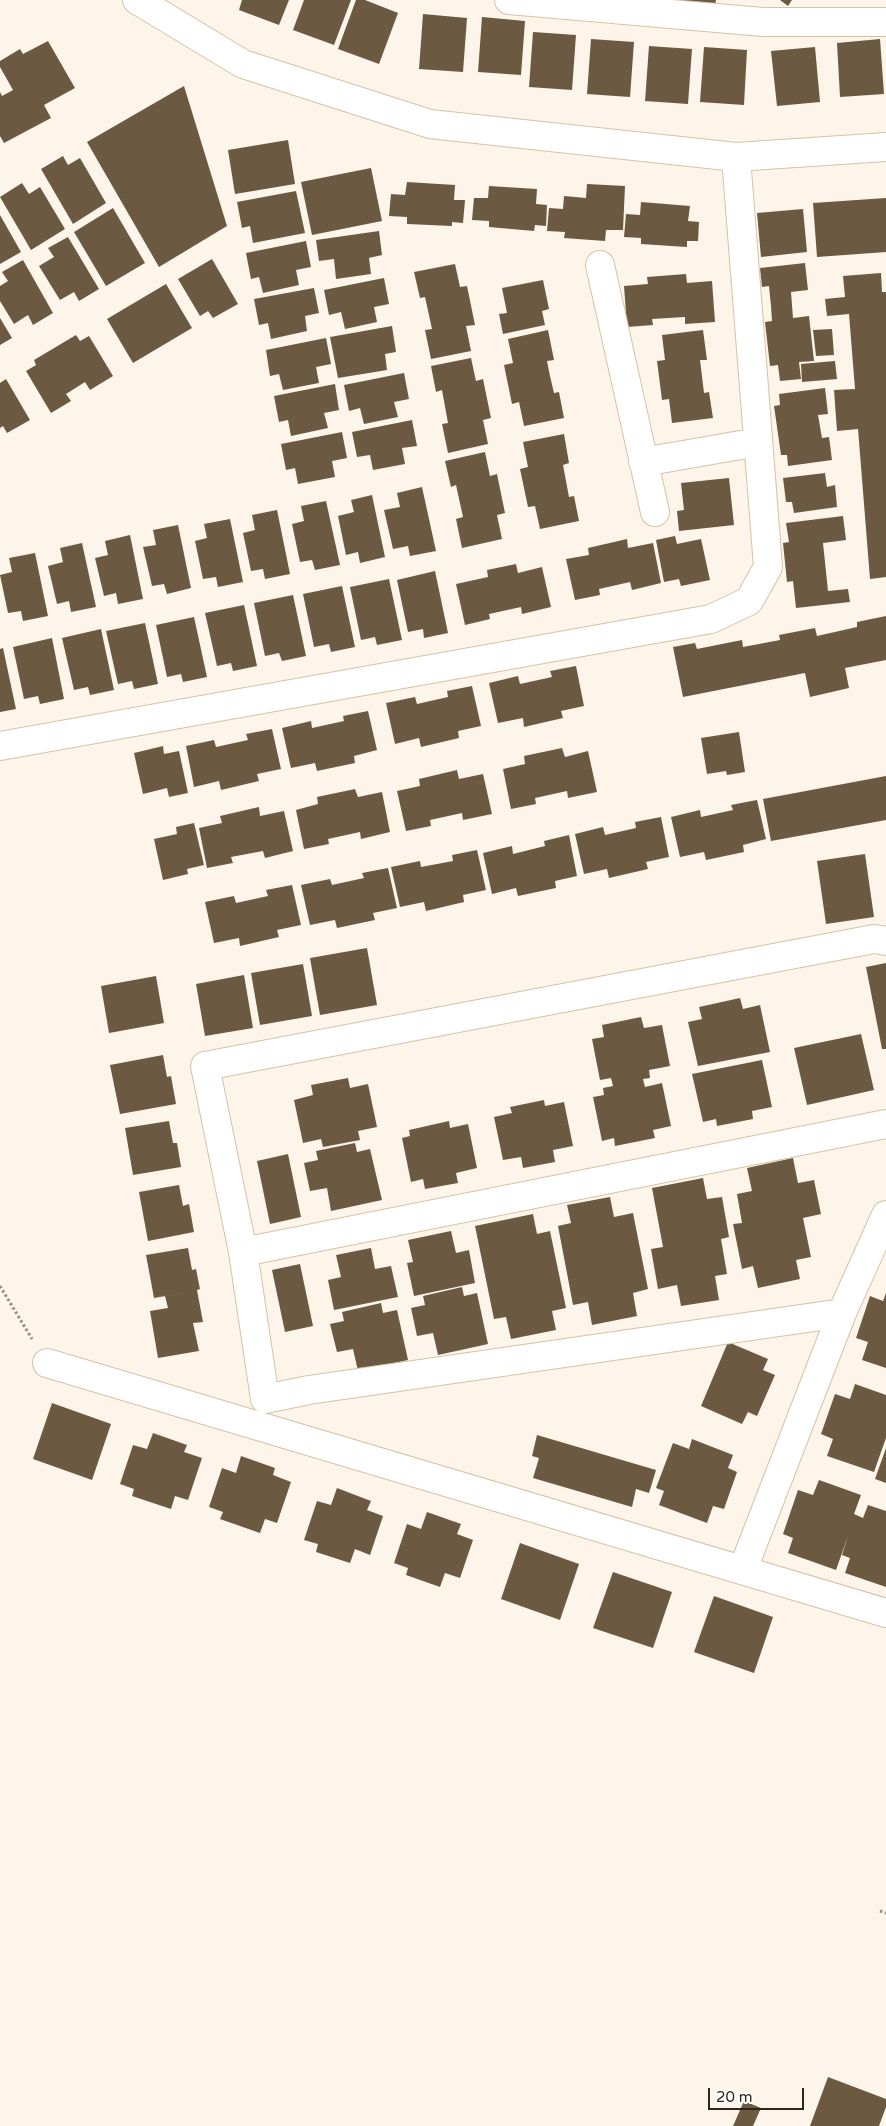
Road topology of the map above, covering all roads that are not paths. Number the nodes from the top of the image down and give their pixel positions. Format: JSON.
{"nodes":[{"id":1,"x":138,"y":0,"type":"edge"},
{"id":2,"x":509,"y":0,"type":"edge"},
{"id":3,"x":886,"y":22,"type":"edge"},
{"id":4,"x":886,"y":147,"type":"edge"},
{"id":5,"x":736,"y":157,"type":"junction"},
{"id":6,"x":600,"y":265,"type":"dead end"},
{"id":7,"x":758,"y":442,"type":"junction"},
{"id":8,"x":643,"y":462,"type":"junction"},
{"id":9,"x":655,"y":512,"type":"dead end"},
{"id":10,"x":0,"y":746,"type":"edge"},
{"id":11,"x":886,"y":940,"type":"edge"},
{"id":12,"x":886,"y":1124,"type":"edge"},
{"id":13,"x":886,"y":1215,"type":"edge"},
{"id":14,"x":243,"y":1252,"type":"junction"},
{"id":15,"x":842,"y":1313,"type":"junction"},
{"id":16,"x":47,"y":1363,"type":"road end"},
{"id":17,"x":743,"y":1569,"type":"junction"},
{"id":18,"x":886,"y":1613,"type":"edge"}],
"edges":[{"from":1,"to":5,"type":"street"},
{"from":2,"to":3,"type":"street"},
{"from":4,"to":5,"type":"street"},
{"from":5,"to":7,"type":"street"},
{"from":6,"to":8,"type":"street"},
{"from":7,"to":8,"type":"street"},
{"from":7,"to":10,"type":"street"},
{"from":8,"to":9,"type":"street"},
{"from":11,"to":14,"type":"street"},
{"from":12,"to":14,"type":"street"},
{"from":13,"to":15,"type":"street"},
{"from":14,"to":15,"type":"street"},
{"from":15,"to":17,"type":"street"},
{"from":16,"to":17,"type":"street"},
{"from":17,"to":18,"type":"street"}]}
